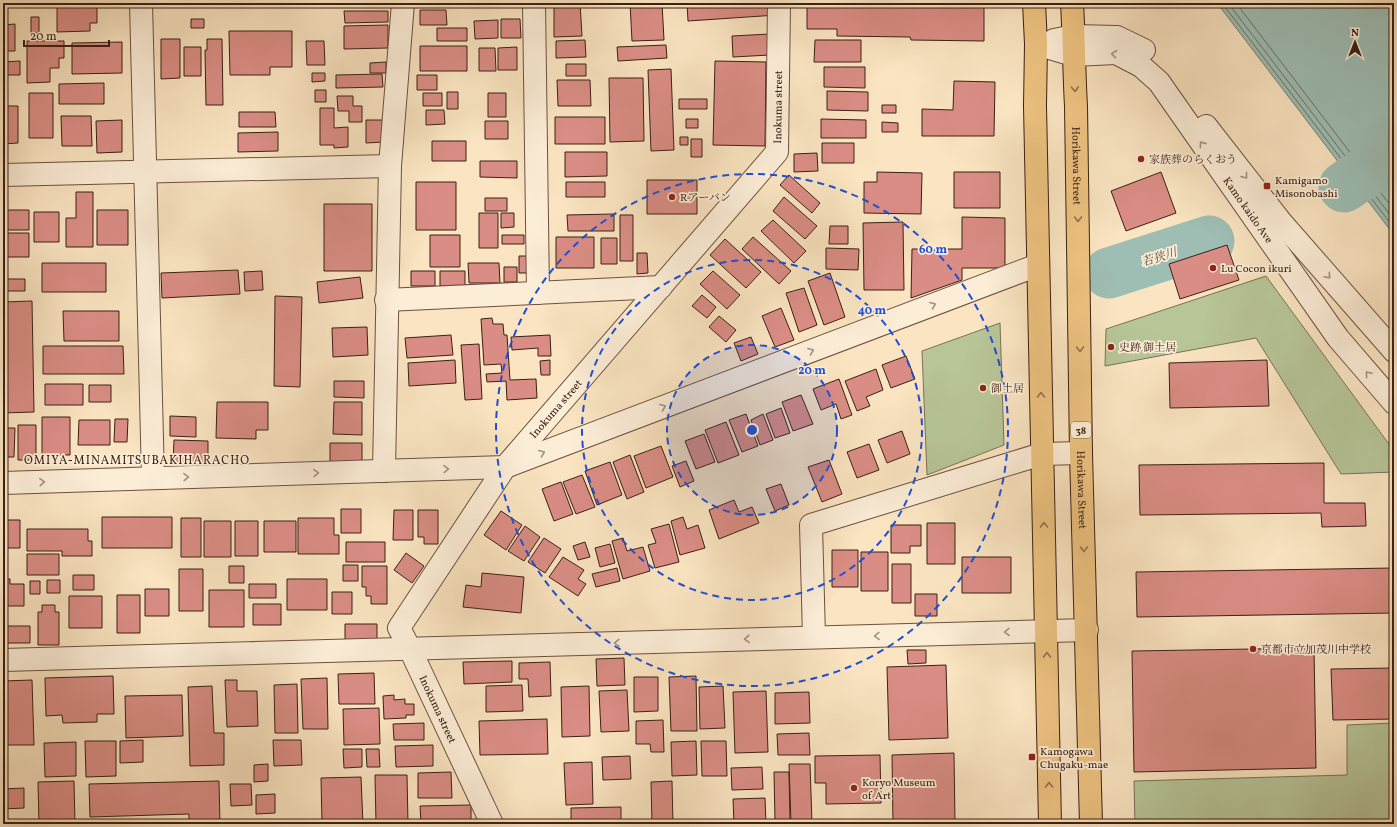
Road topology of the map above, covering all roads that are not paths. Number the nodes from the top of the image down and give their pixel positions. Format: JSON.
{"nodes":[{"id":1,"x":141,"y":3,"type":"edge"},
{"id":2,"x":403,"y":3,"type":"edge"},
{"id":3,"x":534,"y":3,"type":"edge"},
{"id":4,"x":779,"y":3,"type":"edge"},
{"id":5,"x":1034,"y":3,"type":"edge"},
{"id":6,"x":1072,"y":3,"type":"edge"},
{"id":7,"x":1036,"y":44,"type":"junction"},
{"id":8,"x":1074,"y":46,"type":"junction"},
{"id":9,"x":390,"y":166,"type":"junction"},
{"id":10,"x":144,"y":172,"type":"junction"},
{"id":11,"x":3,"y":175,"type":"edge"},
{"id":12,"x":1038,"y":266,"type":"junction"},
{"id":13,"x":661,"y":287,"type":"junction"},
{"id":14,"x":538,"y":293,"type":"junction"},
{"id":15,"x":386,"y":300,"type":"junction"},
{"id":16,"x":1394,"y":351,"type":"edge"},
{"id":17,"x":1394,"y":403,"type":"edge"},
{"id":18,"x":1081,"y":453,"type":"junction"},
{"id":19,"x":1042,"y":454,"type":"junction"},
{"id":20,"x":505,"y":467,"type":"junction"},
{"id":21,"x":384,"y":472,"type":"junction"},
{"id":22,"x":152,"y":478,"type":"junction"},
{"id":23,"x":3,"y":483,"type":"edge"},
{"id":24,"x":1087,"y":630,"type":"junction"},
{"id":25,"x":1046,"y":631,"type":"junction"},
{"id":26,"x":814,"y":637,"type":"junction"},
{"id":27,"x":410,"y":649,"type":"junction"},
{"id":28,"x":3,"y":660,"type":"edge"},
{"id":29,"x":492,"y":824,"type":"edge"},
{"id":30,"x":1050,"y":824,"type":"edge"},
{"id":31,"x":1091,"y":824,"type":"edge"}],
"edges":[{"from":1,"to":10,"type":"street"},
{"from":2,"to":9,"type":"street"},
{"from":3,"to":14,"type":"street"},
{"from":4,"to":13,"type":"street","name":"Inokuma street"},
{"from":5,"to":7,"type":"main road"},
{"from":6,"to":8,"type":"main road","number":"38"},
{"from":7,"to":8,"type":"street","name":"Kamo kaido Ave"},
{"from":7,"to":12,"type":"main road"},
{"from":8,"to":16,"type":"street","name":"Kamo kaido Ave","one_way":true},
{"from":17,"to":8,"type":"street","name":"Kamo kaido Ave","one_way":true},
{"from":8,"to":18,"type":"main road","name":"Horikawa Street","number":"38","one_way":true},
{"from":9,"to":10,"type":"street"},
{"from":9,"to":15,"type":"street"},
{"from":10,"to":11,"type":"street"},
{"from":10,"to":22,"type":"street"},
{"from":19,"to":12,"type":"main road","one_way":true},
{"from":20,"to":12,"type":"street","one_way":true},
{"from":13,"to":14,"type":"street"},
{"from":13,"to":20,"type":"street","name":"Inokuma street"},
{"from":14,"to":15,"type":"street"},
{"from":15,"to":21,"type":"street"},
{"from":18,"to":19,"type":"street"},
{"from":18,"to":24,"type":"main road","name":"Horikawa Street","number":"38","one_way":true},
{"from":25,"to":19,"type":"main road","one_way":true},
{"from":19,"to":26,"type":"street"},
{"from":21,"to":20,"type":"street","one_way":true},
{"from":20,"to":27,"type":"street","name":"Inokuma street"},
{"from":22,"to":21,"type":"street","one_way":true},
{"from":23,"to":22,"type":"street","one_way":true},
{"from":24,"to":25,"type":"street"},
{"from":24,"to":31,"type":"main road","name":"Horikawa Street","number":"38"},
{"from":25,"to":26,"type":"street","one_way":true},
{"from":30,"to":25,"type":"main road","one_way":true},
{"from":26,"to":27,"type":"street","one_way":true},
{"from":27,"to":28,"type":"street"},
{"from":27,"to":29,"type":"street","name":"Inokuma street"}]}
